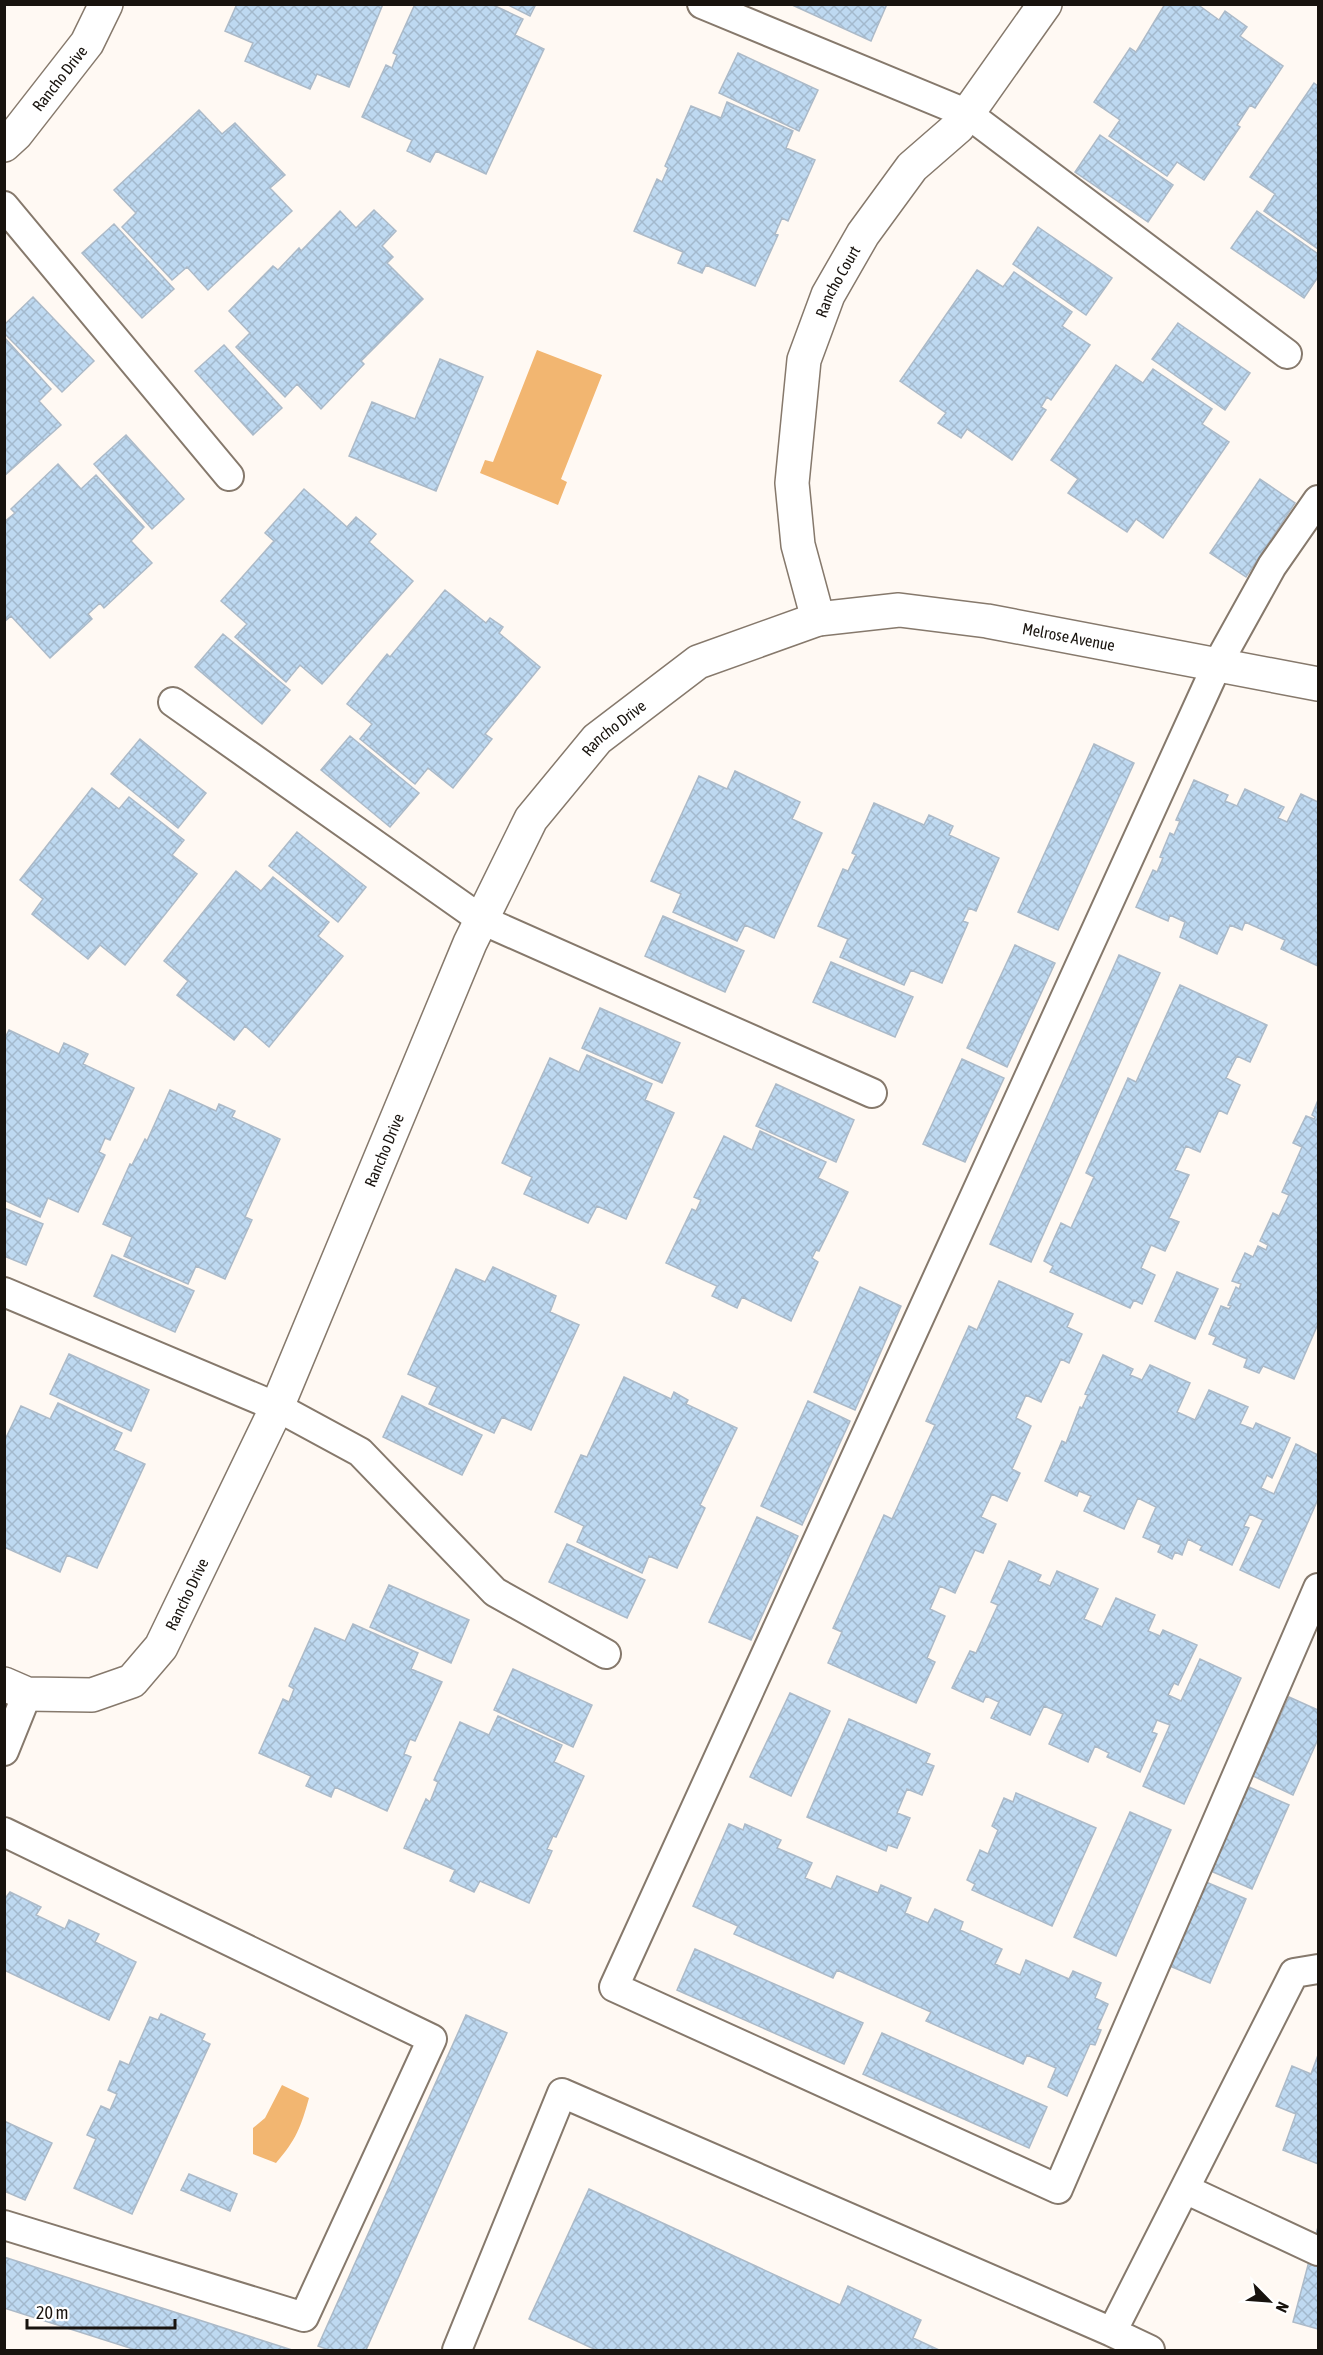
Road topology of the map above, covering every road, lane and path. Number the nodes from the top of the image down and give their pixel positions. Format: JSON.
{"nodes":[{"id":1,"x":106,"y":4,"type":"edge"},
{"id":2,"x":702,"y":4,"type":"edge"},
{"id":3,"x":1045,"y":4,"type":"edge"},
{"id":4,"x":968,"y":114,"type":"junction"},
{"id":5,"x":4,"y":145,"type":"edge"},
{"id":6,"x":4,"y":206,"type":"edge"},
{"id":7,"x":1287,"y":354,"type":"dead end"},
{"id":8,"x":229,"y":476,"type":"dead end"},
{"id":9,"x":1318,"y":500,"type":"edge"},
{"id":10,"x":818,"y":619,"type":"junction"},
{"id":11,"x":1217,"y":665,"type":"junction"},
{"id":12,"x":1318,"y":684,"type":"edge"},
{"id":13,"x":173,"y":702,"type":"dead end"},
{"id":14,"x":482,"y":920,"type":"junction"},
{"id":15,"x":872,"y":1093,"type":"dead end"},
{"id":16,"x":4,"y":1292,"type":"edge"},
{"id":17,"x":277,"y":1407,"type":"junction"},
{"id":18,"x":1318,"y":1588,"type":"edge"},
{"id":19,"x":606,"y":1654,"type":"dead end"},
{"id":20,"x":16,"y":1689,"type":"edge"},
{"id":21,"x":4,"y":1750,"type":"edge"},
{"id":22,"x":4,"y":1832,"type":"edge"},
{"id":23,"x":1318,"y":1969,"type":"edge"},
{"id":24,"x":1185,"y":2189,"type":"junction"},
{"id":25,"x":4,"y":2225,"type":"edge"},
{"id":26,"x":1318,"y":2251,"type":"edge"},
{"id":27,"x":1112,"y":2332,"type":"junction"},
{"id":28,"x":457,"y":2350,"type":"edge"},
{"id":29,"x":1150,"y":2350,"type":"edge"}],
"edges":[{"from":1,"to":5,"type":"street","name":"Rancho Drive"},
{"from":2,"to":4,"type":"lane"},
{"from":3,"to":4,"type":"street","name":"Rancho Court"},
{"from":4,"to":7,"type":"lane"},
{"from":4,"to":10,"type":"street","name":"Rancho Court"},
{"from":6,"to":8,"type":"lane"},
{"from":9,"to":11,"type":"lane"},
{"from":10,"to":11,"type":"street","name":"Melrose Avenue"},
{"from":10,"to":14,"type":"street","name":"Rancho Drive"},
{"from":11,"to":12,"type":"street","name":"Melrose Avenue"},
{"from":11,"to":18,"type":"lane"},
{"from":13,"to":14,"type":"lane"},
{"from":14,"to":15,"type":"lane"},
{"from":14,"to":17,"type":"street","name":"Rancho Drive"},
{"from":16,"to":17,"type":"lane"},
{"from":17,"to":19,"type":"lane"},
{"from":17,"to":20,"type":"street","name":"Rancho Drive"},
{"from":20,"to":21,"type":"lane"},
{"from":22,"to":25,"type":"lane"},
{"from":23,"to":24,"type":"lane"},
{"from":24,"to":26,"type":"lane"},
{"from":24,"to":27,"type":"lane"},
{"from":27,"to":28,"type":"lane"},
{"from":27,"to":29,"type":"lane"}]}
